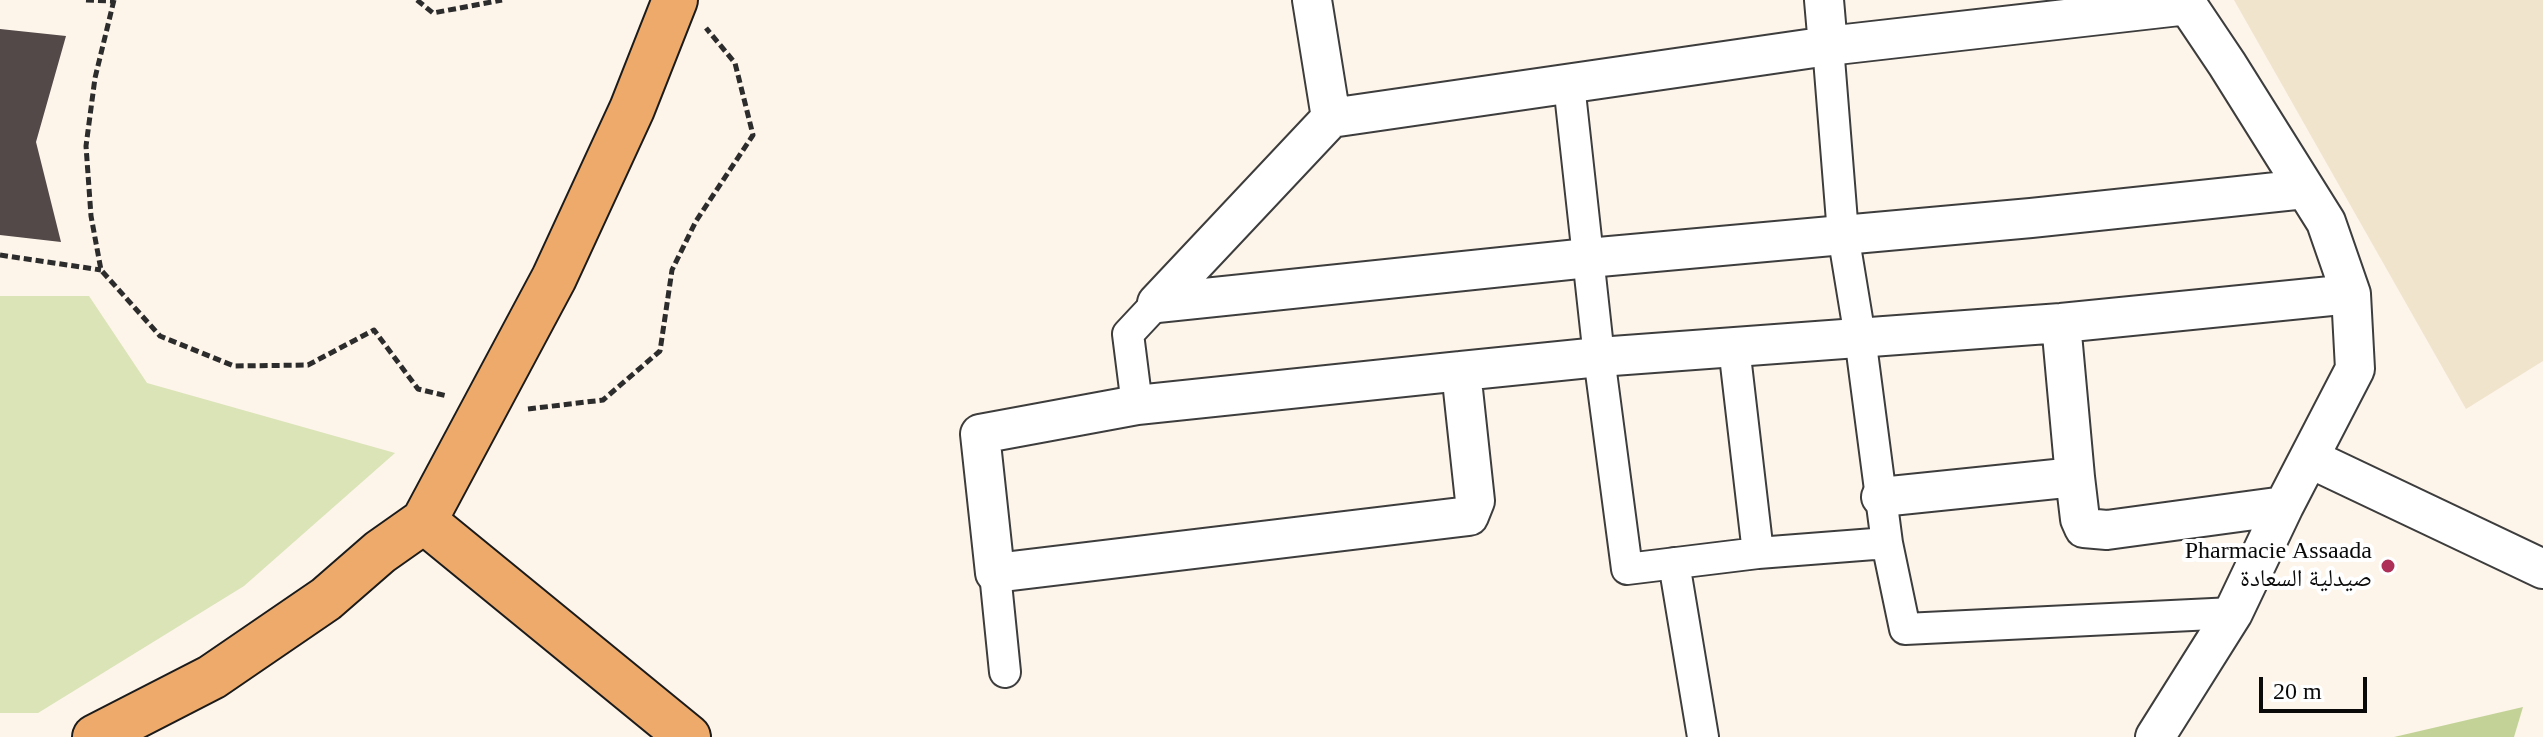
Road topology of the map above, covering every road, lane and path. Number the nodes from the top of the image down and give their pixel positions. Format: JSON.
{"nodes":[{"id":1,"x":86,"y":0,"type":"edge"},
{"id":2,"x":417,"y":0,"type":"edge"},
{"id":3,"x":502,"y":0,"type":"edge"},
{"id":4,"x":1824,"y":0,"type":"edge"},
{"id":5,"x":113,"y":1,"type":"edge"},
{"id":6,"x":2186,"y":2,"type":"edge"},
{"id":7,"x":1305,"y":3,"type":"edge"},
{"id":8,"x":690,"y":13,"type":"edge"},
{"id":9,"x":1828,"y":46,"type":"junction"},
{"id":10,"x":1569,"y":84,"type":"junction"},
{"id":11,"x":1331,"y":118,"type":"junction"},
{"id":12,"x":2305,"y":189,"type":"junction"},
{"id":13,"x":1843,"y":234,"type":"junction"},
{"id":14,"x":0,"y":255,"type":"edge"},
{"id":15,"x":1588,"y":258,"type":"junction"},
{"id":16,"x":101,"y":270,"type":"junction"},
{"id":17,"x":2351,"y":294,"type":"junction"},
{"id":18,"x":1157,"y":303,"type":"junction"},
{"id":19,"x":2061,"y":323,"type":"junction"},
{"id":20,"x":1860,"y":337,"type":"junction"},
{"id":21,"x":1734,"y":347,"type":"junction"},
{"id":22,"x":1599,"y":357,"type":"junction"},
{"id":23,"x":1461,"y":371,"type":"junction"},
{"id":24,"x":487,"y":405,"type":"junction"},
{"id":25,"x":1137,"y":405,"type":"junction"},
{"id":26,"x":2309,"y":458,"type":"junction"},
{"id":27,"x":2075,"y":477,"type":"junction"},
{"id":28,"x":1881,"y":497,"type":"junction"},
{"id":29,"x":2284,"y":506,"type":"junction"},
{"id":30,"x":424,"y":521,"type":"junction"},
{"id":31,"x":1887,"y":543,"type":"junction"},
{"id":32,"x":1758,"y":553,"type":"junction"},
{"id":33,"x":1674,"y":563,"type":"junction"},
{"id":34,"x":2543,"y":569,"type":"edge"},
{"id":35,"x":995,"y":573,"type":"junction"},
{"id":36,"x":2233,"y":613,"type":"junction"},
{"id":37,"x":1005,"y":672,"type":"dead end"},
{"id":38,"x":95,"y":737,"type":"edge"},
{"id":39,"x":688,"y":737,"type":"edge"},
{"id":40,"x":1703,"y":737,"type":"edge"},
{"id":41,"x":2155,"y":737,"type":"edge"}],
"edges":[{"from":1,"to":5,"type":"path"},
{"from":2,"to":3,"type":"path"},
{"from":4,"to":9,"type":"street"},
{"from":5,"to":16,"type":"path"},
{"from":6,"to":9,"type":"street"},
{"from":6,"to":12,"type":"street"},
{"from":7,"to":11,"type":"street"},
{"from":8,"to":24,"type":"main road"},
{"from":8,"to":24,"type":"path"},
{"from":9,"to":10,"type":"street"},
{"from":9,"to":13,"type":"street"},
{"from":10,"to":11,"type":"street"},
{"from":10,"to":15,"type":"street"},
{"from":11,"to":18,"type":"street"},
{"from":12,"to":13,"type":"street"},
{"from":12,"to":17,"type":"street"},
{"from":13,"to":15,"type":"street"},
{"from":13,"to":20,"type":"street"},
{"from":14,"to":16,"type":"path"},
{"from":15,"to":18,"type":"street"},
{"from":15,"to":22,"type":"street"},
{"from":16,"to":24,"type":"path"},
{"from":17,"to":19,"type":"street"},
{"from":17,"to":26,"type":"street"},
{"from":18,"to":25,"type":"street"},
{"from":19,"to":20,"type":"street"},
{"from":19,"to":27,"type":"street"},
{"from":20,"to":21,"type":"street"},
{"from":20,"to":28,"type":"street"},
{"from":21,"to":22,"type":"street"},
{"from":21,"to":32,"type":"street"},
{"from":22,"to":23,"type":"street"},
{"from":22,"to":33,"type":"street"},
{"from":23,"to":25,"type":"street"},
{"from":23,"to":35,"type":"street"},
{"from":24,"to":30,"type":"main road"},
{"from":25,"to":35,"type":"street"},
{"from":26,"to":29,"type":"street"},
{"from":26,"to":34,"type":"street"},
{"from":27,"to":28,"type":"street"},
{"from":27,"to":29,"type":"street"},
{"from":28,"to":31,"type":"street"},
{"from":29,"to":36,"type":"street"},
{"from":30,"to":38,"type":"main road"},
{"from":30,"to":39,"type":"main road"},
{"from":31,"to":32,"type":"street"},
{"from":31,"to":36,"type":"street"},
{"from":32,"to":33,"type":"street"},
{"from":33,"to":40,"type":"street"},
{"from":35,"to":37,"type":"street"},
{"from":36,"to":41,"type":"street"}]}
